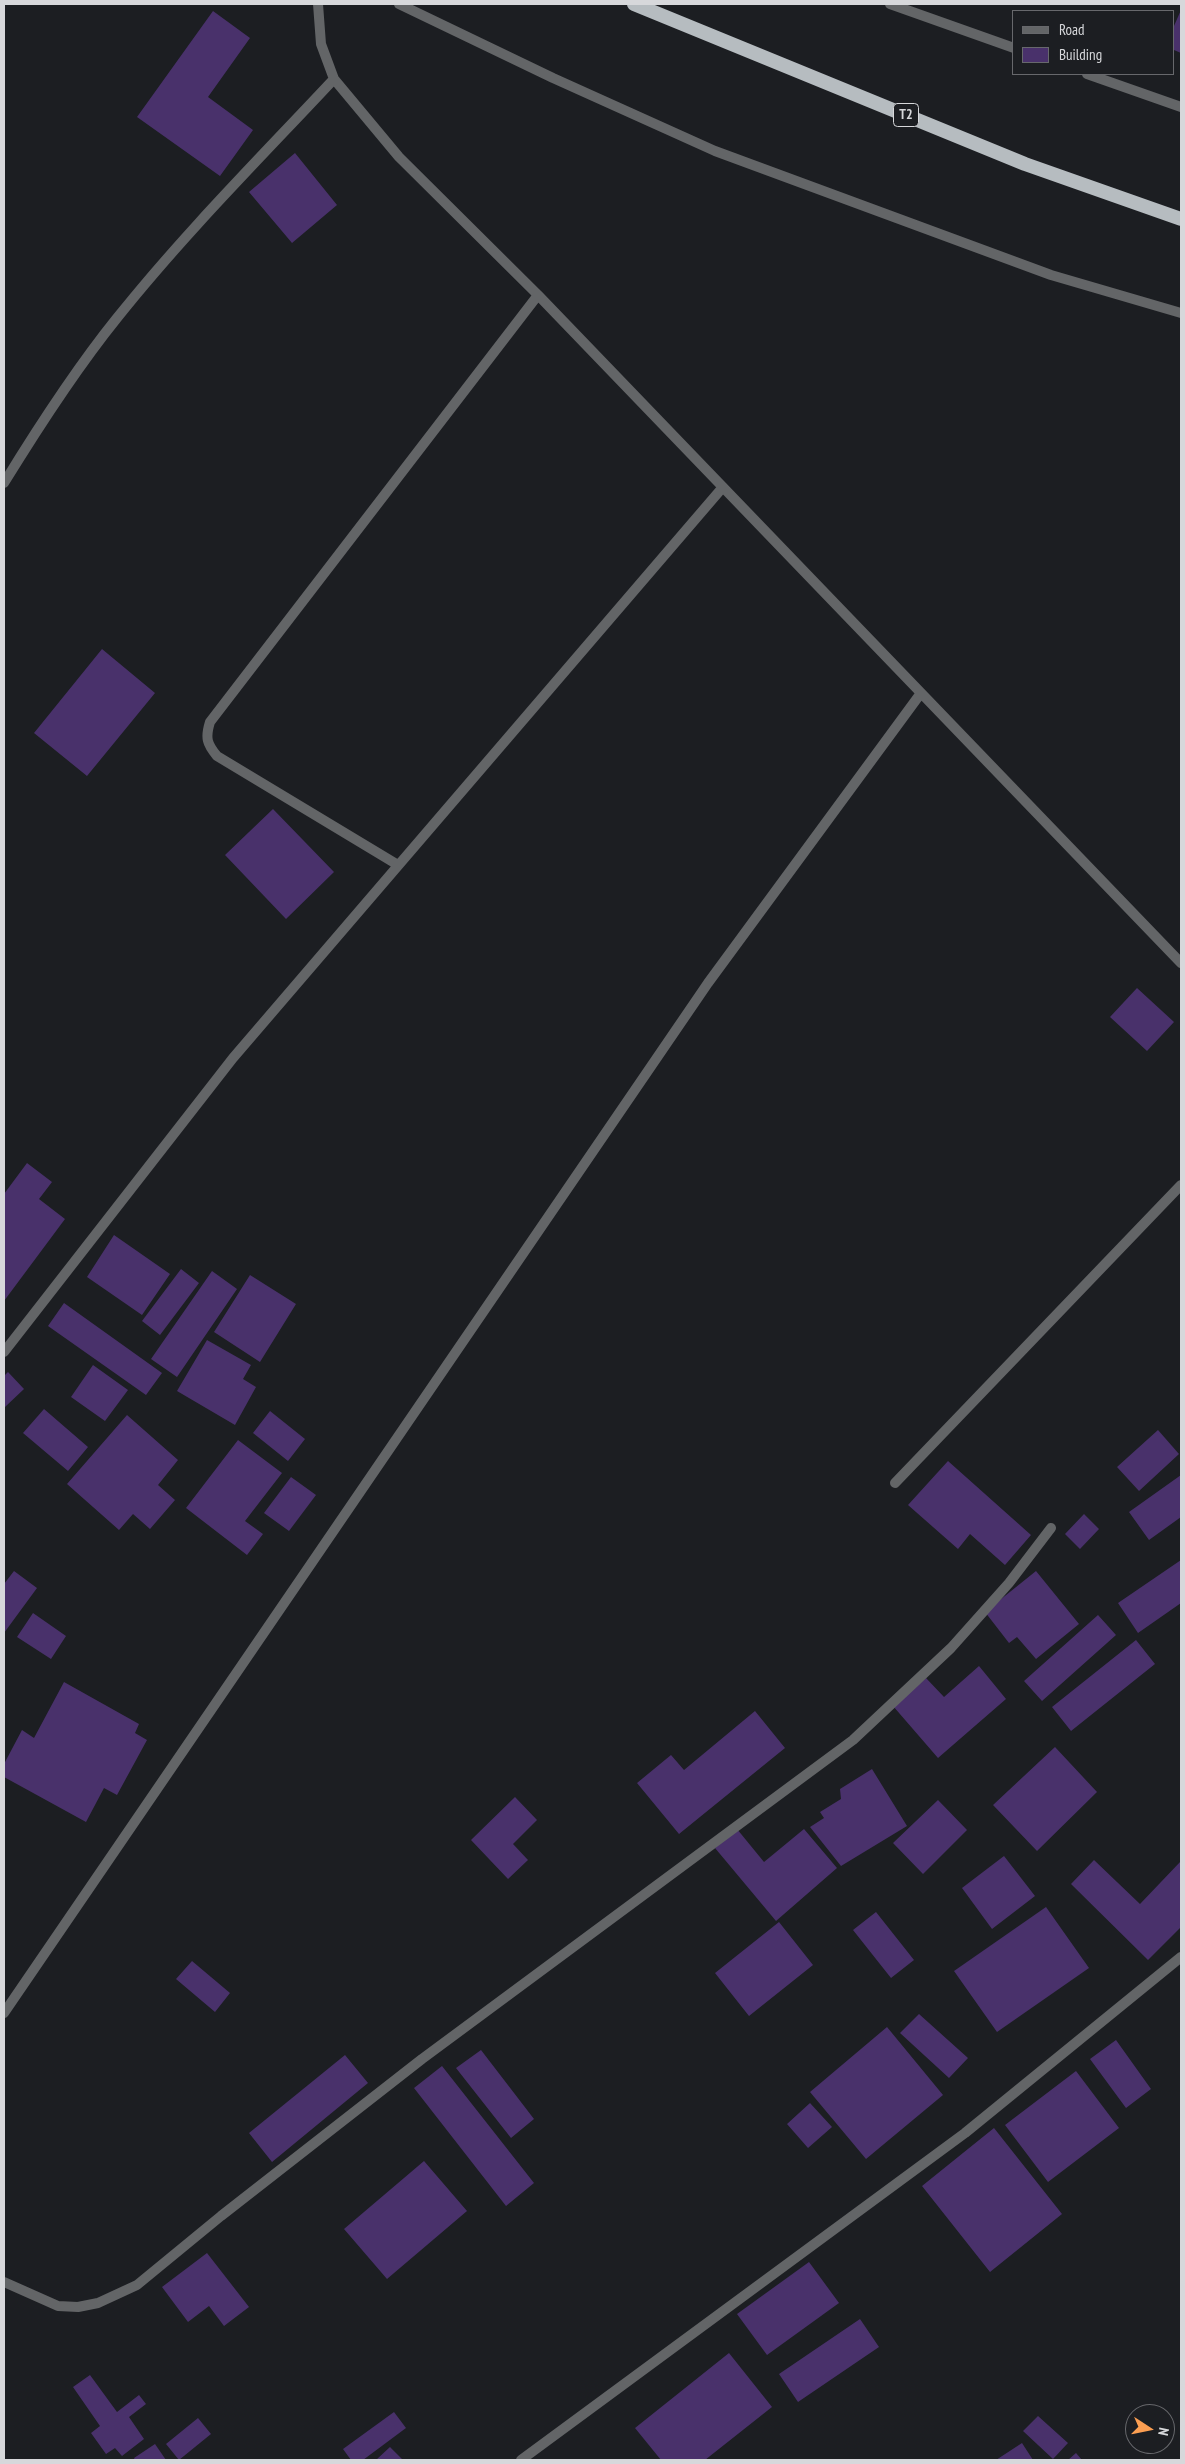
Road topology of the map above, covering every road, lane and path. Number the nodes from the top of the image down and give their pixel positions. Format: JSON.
{"nodes":[{"id":1,"x":318,"y":4,"type":"edge"},
{"id":2,"x":399,"y":4,"type":"edge"},
{"id":3,"x":634,"y":4,"type":"edge"},
{"id":4,"x":890,"y":4,"type":"edge"},
{"id":5,"x":1012,"y":47,"type":"edge"},
{"id":6,"x":1090,"y":75,"type":"edge"},
{"id":7,"x":334,"y":79,"type":"junction"},
{"id":8,"x":1181,"y":107,"type":"edge"},
{"id":9,"x":1181,"y":219,"type":"edge"},
{"id":10,"x":538,"y":295,"type":"junction"},
{"id":11,"x":1181,"y":313,"type":"edge"},
{"id":12,"x":4,"y":484,"type":"edge"},
{"id":13,"x":723,"y":487,"type":"junction"},
{"id":14,"x":921,"y":693,"type":"junction"},
{"id":15,"x":398,"y":865,"type":"junction"},
{"id":16,"x":1181,"y":963,"type":"edge"},
{"id":17,"x":1181,"y":1185,"type":"edge"},
{"id":18,"x":4,"y":1352,"type":"edge"},
{"id":19,"x":895,"y":1483,"type":"dead end"},
{"id":20,"x":1052,"y":1528,"type":"dead end"},
{"id":21,"x":1181,"y":1957,"type":"edge"},
{"id":22,"x":4,"y":2013,"type":"edge"},
{"id":23,"x":4,"y":2282,"type":"edge"},
{"id":24,"x":521,"y":2460,"type":"edge"}],
"edges":[{"from":1,"to":7,"type":"street"},
{"from":2,"to":11,"type":"street"},
{"from":3,"to":9,"type":"highway","number":"T2"},
{"from":4,"to":5,"type":"street"},
{"from":6,"to":8,"type":"street"},
{"from":7,"to":10,"type":"street"},
{"from":7,"to":12,"type":"street"},
{"from":10,"to":13,"type":"street"},
{"from":10,"to":15,"type":"street"},
{"from":13,"to":14,"type":"street"},
{"from":13,"to":15,"type":"street"},
{"from":14,"to":16,"type":"street"},
{"from":14,"to":22,"type":"street"},
{"from":15,"to":18,"type":"street"},
{"from":17,"to":19,"type":"street"},
{"from":20,"to":23,"type":"street"},
{"from":21,"to":24,"type":"street"}]}
